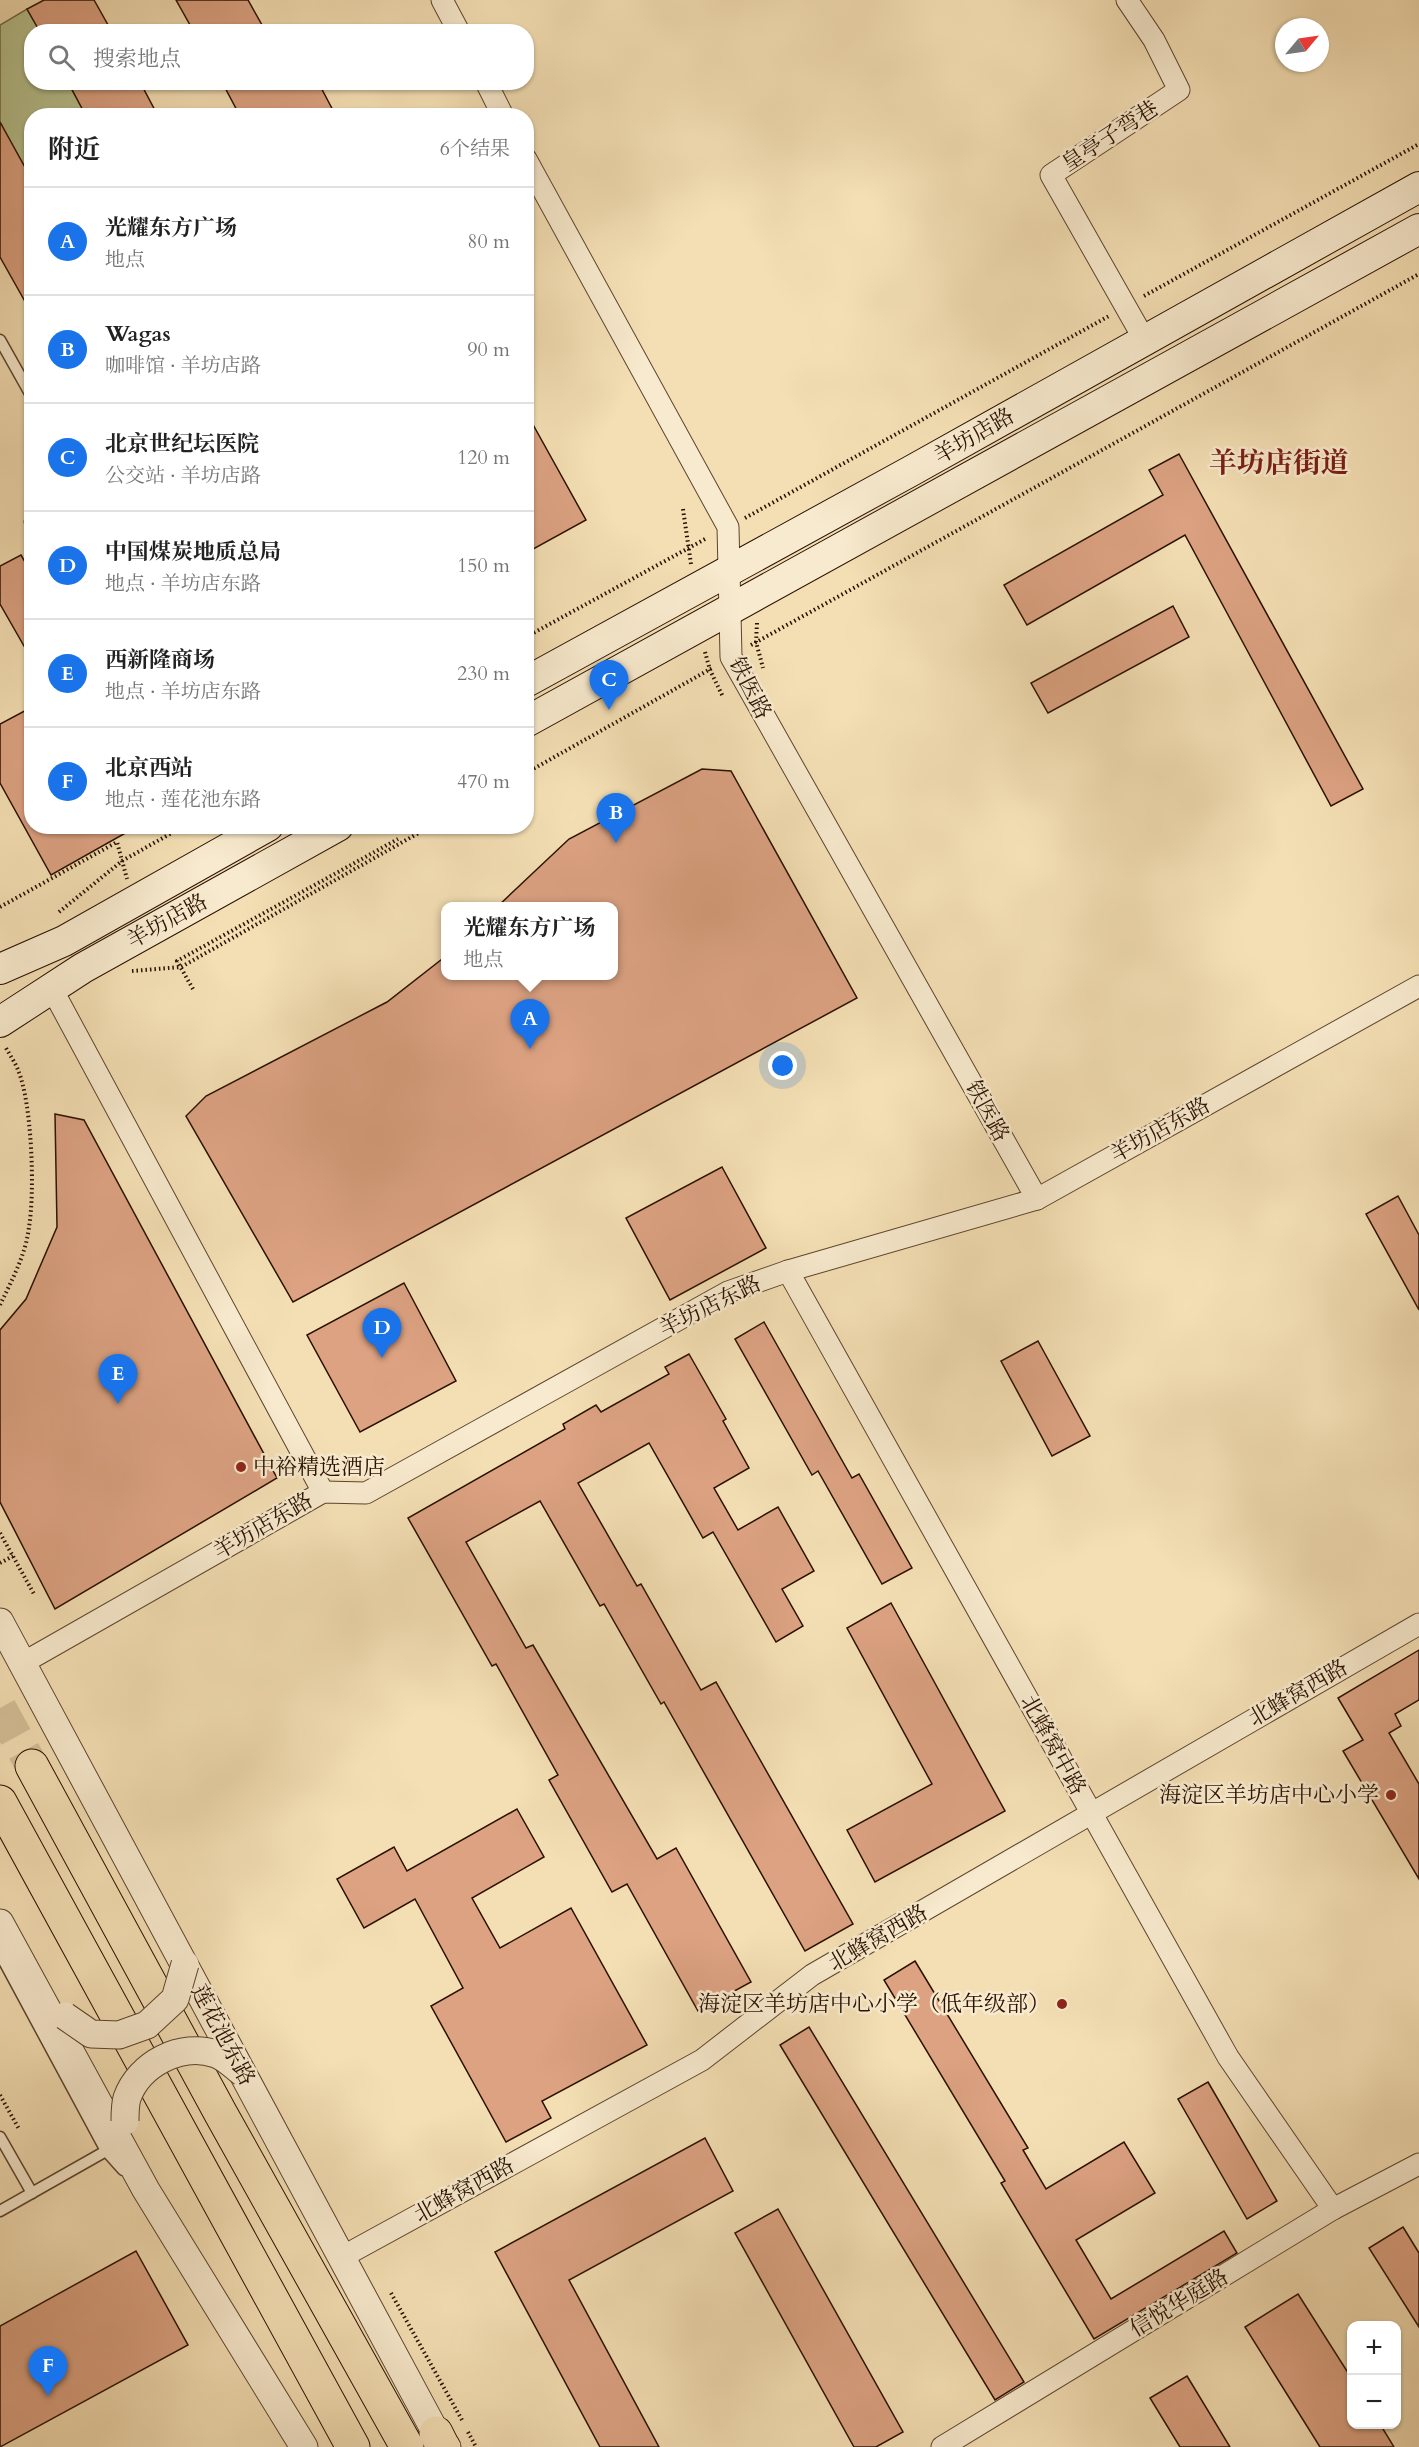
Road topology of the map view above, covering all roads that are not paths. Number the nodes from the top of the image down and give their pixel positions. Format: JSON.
{"nodes":[{"id":1,"x":442,"y":0,"type":"edge"},
{"id":2,"x":1127,"y":0,"type":"edge"},
{"id":3,"x":455,"y":24,"type":"edge"},
{"id":4,"x":490,"y":90,"type":"edge"},
{"id":5,"x":499,"y":108,"type":"edge"},
{"id":6,"x":534,"y":174,"type":"edge"},
{"id":7,"x":1419,"y":187,"type":"edge"},
{"id":8,"x":1419,"y":229,"type":"edge"},
{"id":9,"x":1144,"y":339,"type":"junction"},
{"id":10,"x":0,"y":340,"type":"edge"},
{"id":11,"x":24,"y":383,"type":"edge"},
{"id":12,"x":728,"y":573,"type":"junction"},
{"id":13,"x":730,"y":609,"type":"junction"},
{"id":14,"x":534,"y":678,"type":"edge"},
{"id":15,"x":534,"y":718,"type":"edge"},
{"id":16,"x":254,"y":834,"type":"edge"},
{"id":17,"x":324,"y":834,"type":"edge"},
{"id":18,"x":0,"y":969,"type":"edge"},
{"id":19,"x":1419,"y":986,"type":"edge"},
{"id":20,"x":52,"y":989,"type":"junction"},
{"id":21,"x":8,"y":1017,"type":"edge"},
{"id":22,"x":1036,"y":1199,"type":"junction"},
{"id":23,"x":788,"y":1271,"type":"junction"},
{"id":24,"x":323,"y":1492,"type":"junction"},
{"id":25,"x":0,"y":1622,"type":"edge"},
{"id":26,"x":1419,"y":1624,"type":"edge"},
{"id":27,"x":11,"y":1654,"type":"edge"},
{"id":28,"x":32,"y":1766,"type":"tunnel mouth"},
{"id":29,"x":0,"y":1802,"type":"edge"},
{"id":30,"x":1092,"y":1815,"type":"junction"},
{"id":31,"x":0,"y":1899,"type":"edge"},
{"id":32,"x":0,"y":1923,"type":"edge"},
{"id":33,"x":0,"y":1954,"type":"edge"},
{"id":34,"x":185,"y":1964,"type":"junction"},
{"id":35,"x":65,"y":2016,"type":"junction"},
{"id":36,"x":243,"y":2073,"type":"junction"},
{"id":37,"x":117,"y":2120,"type":"junction"},
{"id":38,"x":0,"y":2137,"type":"edge"},
{"id":39,"x":106,"y":2151,"type":"junction"},
{"id":40,"x":1419,"y":2164,"type":"edge"},
{"id":41,"x":146,"y":2190,"type":"junction"},
{"id":42,"x":32,"y":2193,"type":"junction"},
{"id":43,"x":1333,"y":2209,"type":"junction"},
{"id":44,"x":0,"y":2211,"type":"edge"},
{"id":45,"x":342,"y":2257,"type":"junction"},
{"id":46,"x":257,"y":2369,"type":"junction"},
{"id":47,"x":263,"y":2404,"type":"dead end"},
{"id":48,"x":433,"y":2443,"type":"edge"},
{"id":49,"x":287,"y":2447,"type":"edge"},
{"id":50,"x":304,"y":2447,"type":"edge"},
{"id":51,"x":353,"y":2447,"type":"edge"},
{"id":52,"x":942,"y":2447,"type":"edge"}],
"edges":[{"from":1,"to":3,"type":"street"},
{"from":2,"to":9,"type":"street","name":"皇亭子弯巷"},
{"from":4,"to":5,"type":"street"},
{"from":6,"to":12,"type":"street","name":"铁医路"},
{"from":7,"to":9,"type":"main road","name":"羊坊店路"},
{"from":8,"to":13,"type":"main road","name":"羊坊店路"},
{"from":9,"to":12,"type":"main road","name":"羊坊店路"},
{"from":10,"to":11,"type":"lane"},
{"from":12,"to":13,"type":"street","name":"铁医路"},
{"from":12,"to":14,"type":"main road","name":"羊坊店路"},
{"from":13,"to":15,"type":"main road","name":"羊坊店路"},
{"from":13,"to":22,"type":"street","name":"铁医路"},
{"from":16,"to":18,"type":"main road","name":"羊坊店路"},
{"from":17,"to":20,"type":"main road","name":"羊坊店路"},
{"from":19,"to":22,"type":"street","name":"羊坊店东路"},
{"from":20,"to":21,"type":"main road","name":"羊坊店路"},
{"from":20,"to":24,"type":"street"},
{"from":22,"to":23,"type":"street","name":"羊坊店东路"},
{"from":23,"to":24,"type":"street","name":"羊坊店东路"},
{"from":23,"to":30,"type":"street","name":"北蜂窝中路"},
{"from":24,"to":27,"type":"street","name":"羊坊店东路"},
{"from":25,"to":27,"type":"street","name":"莲花池东路"},
{"from":26,"to":30,"type":"street","name":"北蜂窝西路"},
{"from":27,"to":34,"type":"street","name":"莲花池东路"},
{"from":28,"to":48,"type":"highway","name":"莲花池东路"},
{"from":29,"to":51,"type":"highway"},
{"from":30,"to":43,"type":"street","name":"北蜂窝中路"},
{"from":30,"to":45,"type":"street","name":"北蜂窝西路"},
{"from":31,"to":35,"type":"street"},
{"from":32,"to":37,"type":"street"},
{"from":33,"to":39,"type":"lane"},
{"from":34,"to":35,"type":"street","bridge":true},
{"from":34,"to":36,"type":"street","name":"莲花池东路"},
{"from":35,"to":37,"type":"street"},
{"from":36,"to":37,"type":"street","bridge":true},
{"from":36,"to":45,"type":"street","name":"莲花池东路"},
{"from":37,"to":39,"type":"lane"},
{"from":37,"to":41,"type":"street"},
{"from":37,"to":46,"type":"street"},
{"from":38,"to":42,"type":"lane"},
{"from":39,"to":41,"type":"lane"},
{"from":39,"to":42,"type":"lane"},
{"from":40,"to":43,"type":"street","name":"信悦华庭路"},
{"from":41,"to":46,"type":"street"},
{"from":42,"to":44,"type":"lane"},
{"from":43,"to":52,"type":"street","name":"信悦华庭路"},
{"from":45,"to":48,"type":"street","name":"莲花池东路"},
{"from":46,"to":50,"type":"street"},
{"from":47,"to":49,"type":"street"}]}
